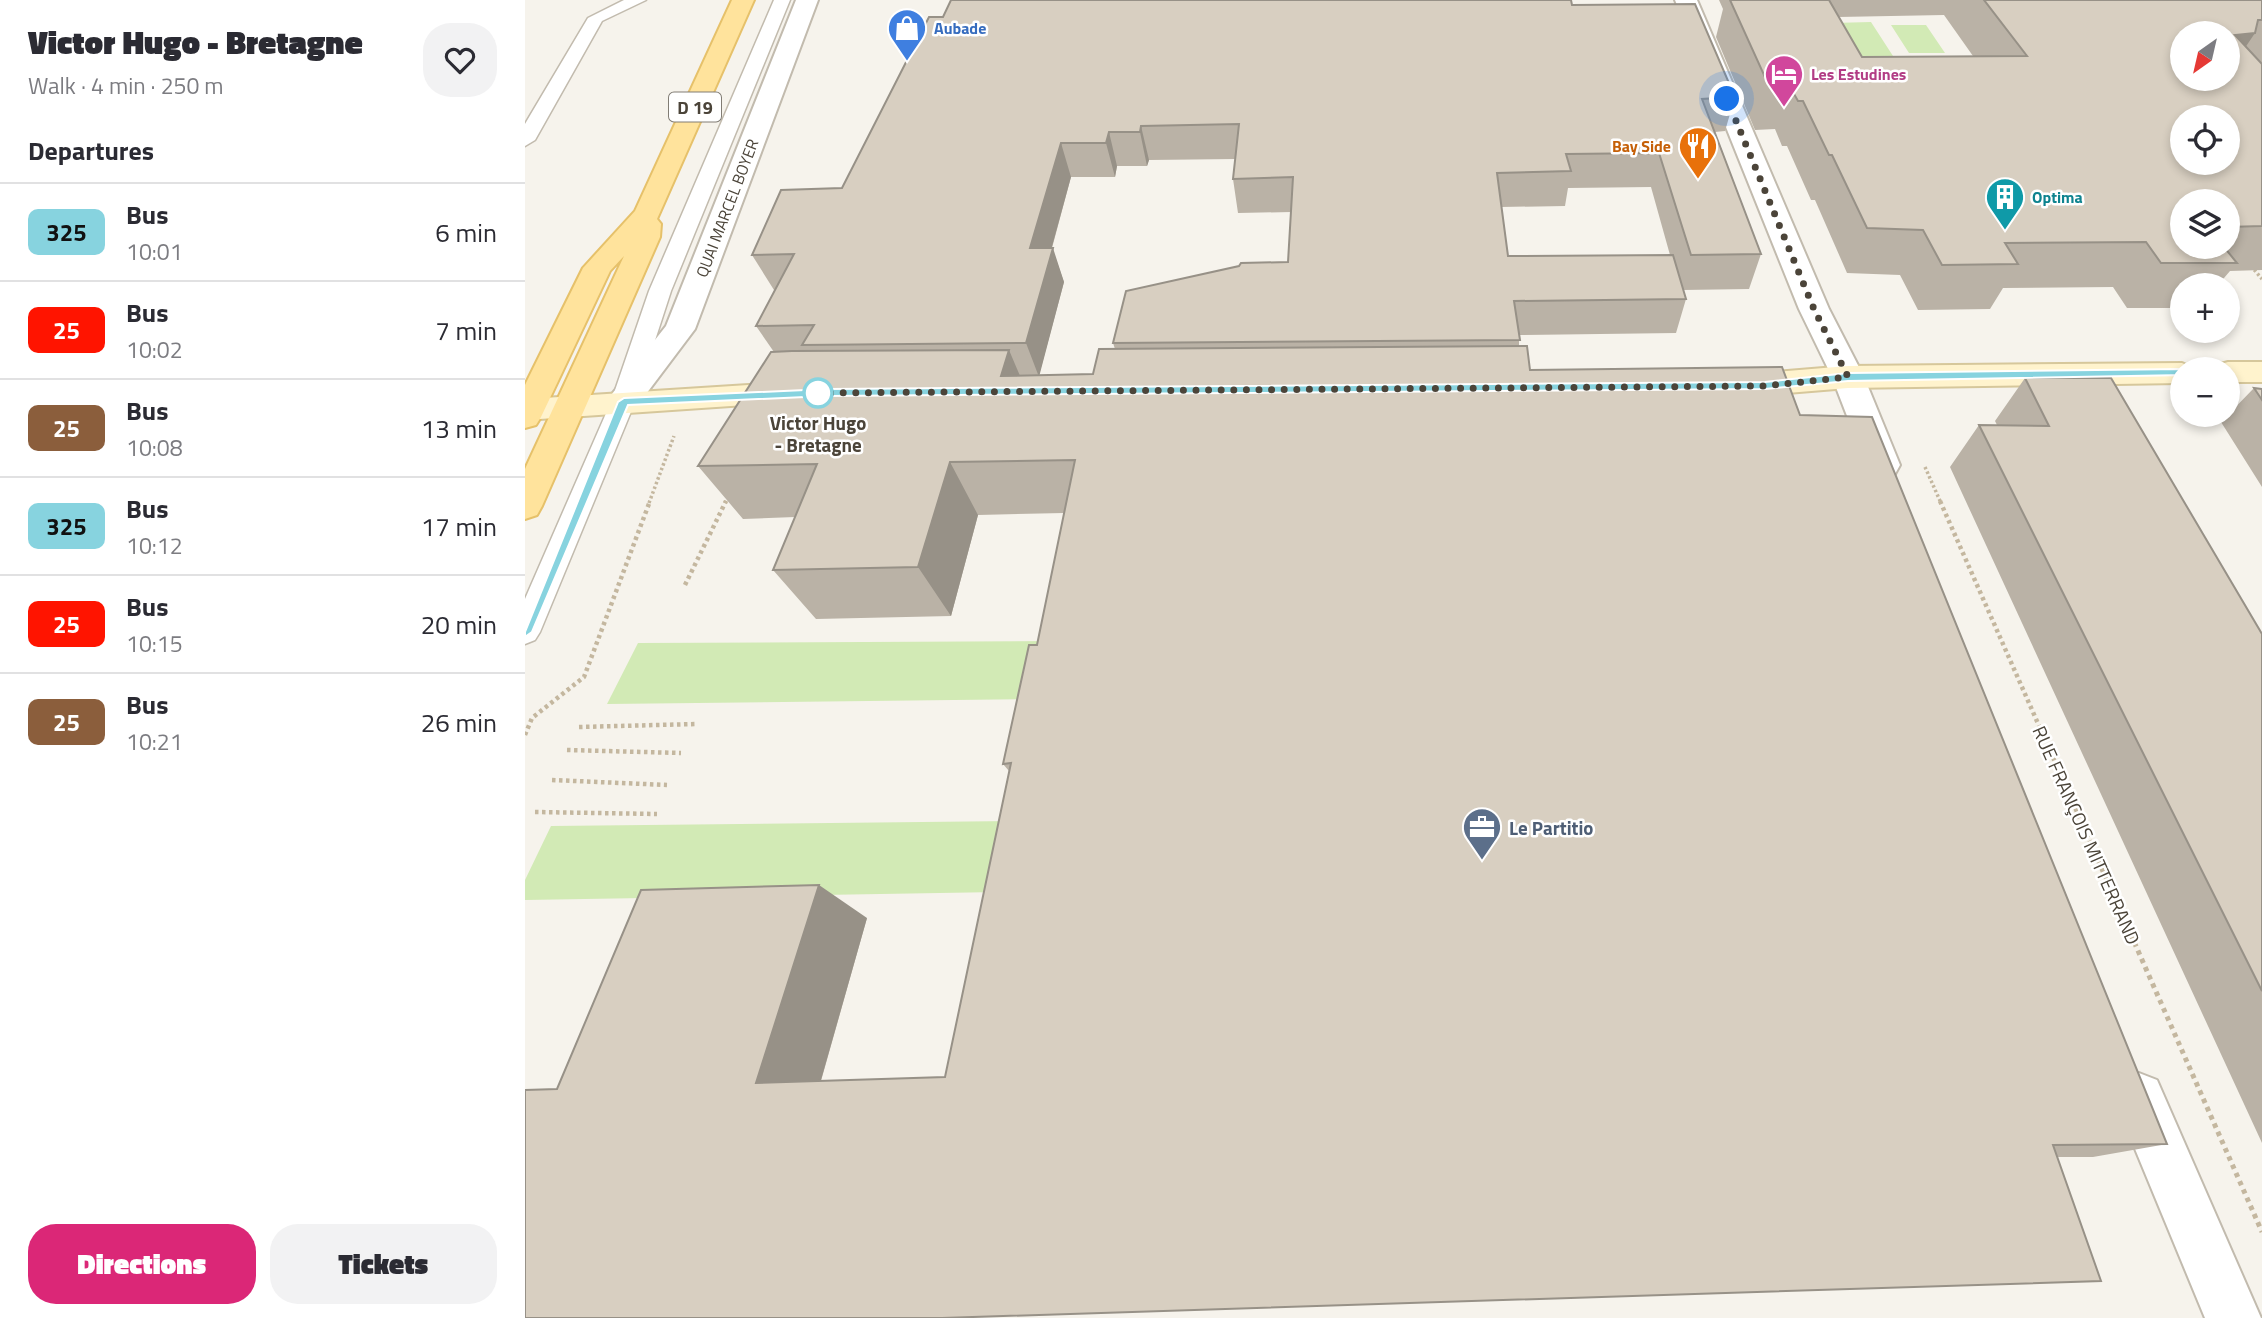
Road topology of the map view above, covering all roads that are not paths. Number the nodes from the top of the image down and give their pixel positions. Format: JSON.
{"nodes":[{"id":1,"x":638,"y":0,"type":"edge"},
{"id":2,"x":743,"y":0,"type":"edge"},
{"id":3,"x":782,"y":0,"type":"edge"},
{"id":4,"x":807,"y":0,"type":"edge"},
{"id":5,"x":1686,"y":0,"type":"edge"},
{"id":6,"x":525,"y":140,"type":"edge"},
{"id":7,"x":647,"y":214,"type":"junction"},
{"id":8,"x":2240,"y":372,"type":"edge"},
{"id":9,"x":2262,"y":372,"type":"edge"},
{"id":10,"x":2170,"y":373,"type":"edge"},
{"id":11,"x":1848,"y":377,"type":"junction"},
{"id":12,"x":1705,"y":386,"type":"edge"},
{"id":13,"x":827,"y":392,"type":"edge"},
{"id":14,"x":624,"y":402,"type":"junction"},
{"id":15,"x":571,"y":407,"type":"junction"},
{"id":16,"x":527,"y":414,"type":"edge"},
{"id":17,"x":1896,"y":498,"type":"edge"},
{"id":18,"x":525,"y":506,"type":"edge"},
{"id":19,"x":525,"y":632,"type":"edge"},
{"id":20,"x":2123,"y":1060,"type":"edge"},
{"id":21,"x":2233,"y":1318,"type":"edge"}],
"edges":[{"from":1,"to":6,"type":"lane"},
{"from":2,"to":7,"type":"main road","number":"D 19"},
{"from":3,"to":14,"type":"lane","name":"QUAI MARCEL BOYER"},
{"from":4,"to":14,"type":"street","name":"QUAI MARCEL BOYER"},
{"from":5,"to":11,"type":"street"},
{"from":7,"to":15,"type":"main road","number":"D 19"},
{"from":7,"to":16,"type":"main road","number":"D 19"},
{"from":8,"to":9,"type":"main road"},
{"from":10,"to":11,"type":"main road"},
{"from":11,"to":12,"type":"main road"},
{"from":11,"to":17,"type":"street"},
{"from":13,"to":14,"type":"main road"},
{"from":14,"to":15,"type":"main road"},
{"from":14,"to":19,"type":"lane","name":"QUAI MARCEL BOYER"},
{"from":15,"to":16,"type":"main road"},
{"from":15,"to":18,"type":"main road","number":"D 19"},
{"from":20,"to":21,"type":"street"}]}
